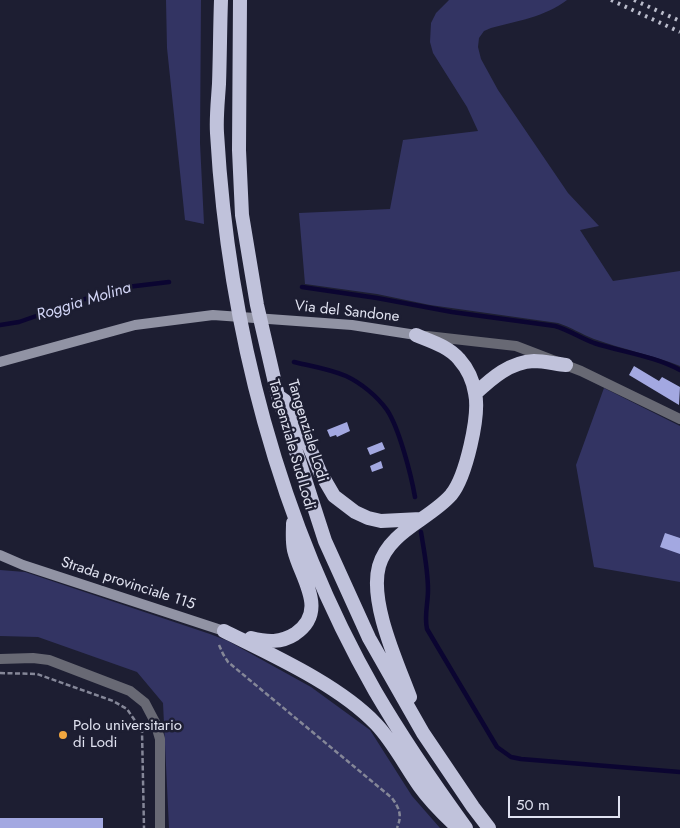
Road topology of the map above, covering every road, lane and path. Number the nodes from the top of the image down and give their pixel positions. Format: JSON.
{"nodes":[{"id":1,"x":221,"y":0,"type":"edge"},
{"id":2,"x":240,"y":0,"type":"edge"},
{"id":3,"x":416,"y":335,"type":"junction"},
{"id":4,"x":0,"y":362,"type":"edge"},
{"id":5,"x":566,"y":365,"type":"junction"},
{"id":6,"x":476,"y":394,"type":"junction"},
{"id":7,"x":278,"y":396,"type":"junction"},
{"id":8,"x":680,"y":418,"type":"edge"},
{"id":9,"x":294,"y":516,"type":"junction"},
{"id":10,"x":422,"y":519,"type":"junction"},
{"id":11,"x":0,"y":555,"type":"edge"},
{"id":12,"x":0,"y":562,"type":"edge"},
{"id":13,"x":23,"y":566,"type":"junction"},
{"id":14,"x":220,"y":630,"type":"junction"},
{"id":15,"x":0,"y":659,"type":"edge"},
{"id":16,"x":0,"y":673,"type":"edge"},
{"id":17,"x":424,"y":733,"type":"junction"},
{"id":18,"x":144,"y":828,"type":"edge"},
{"id":19,"x":160,"y":828,"type":"edge"},
{"id":20,"x":396,"y":828,"type":"edge"},
{"id":21,"x":459,"y":828,"type":"edge"},
{"id":22,"x":466,"y":828,"type":"edge"},
{"id":23,"x":490,"y":828,"type":"edge"}],
"edges":[{"from":1,"to":9,"type":"highway","name":"Tangenziale Sud Lodi"},
{"from":2,"to":7,"type":"highway","name":"Tangenziale Lodi"},
{"from":3,"to":4,"type":"main road","name":"Via del Sandone"},
{"from":3,"to":5,"type":"street","name":"Via del Sandone"},
{"from":3,"to":6,"type":"highway"},
{"from":5,"to":6,"type":"highway"},
{"from":5,"to":8,"type":"street","name":"Via del Sandone"},
{"from":6,"to":10,"type":"highway"},
{"from":7,"to":10,"type":"highway"},
{"from":7,"to":17,"type":"highway","name":"Tangenziale Lodi"},
{"from":9,"to":14,"type":"highway"},
{"from":9,"to":22,"type":"highway","name":"Tangenziale Sud Lodi"},
{"from":10,"to":17,"type":"highway"},
{"from":11,"to":13,"type":"main road","name":"Strada provinciale 115"},
{"from":12,"to":13,"type":"main road","name":"Strada provinciale 115"},
{"from":13,"to":14,"type":"main road","name":"Strada provinciale 115"},
{"from":14,"to":20,"type":"path"},
{"from":14,"to":21,"type":"highway"},
{"from":15,"to":19,"type":"street"},
{"from":16,"to":18,"type":"path"},
{"from":17,"to":23,"type":"highway","name":"Tangenziale Lodi"}]}
